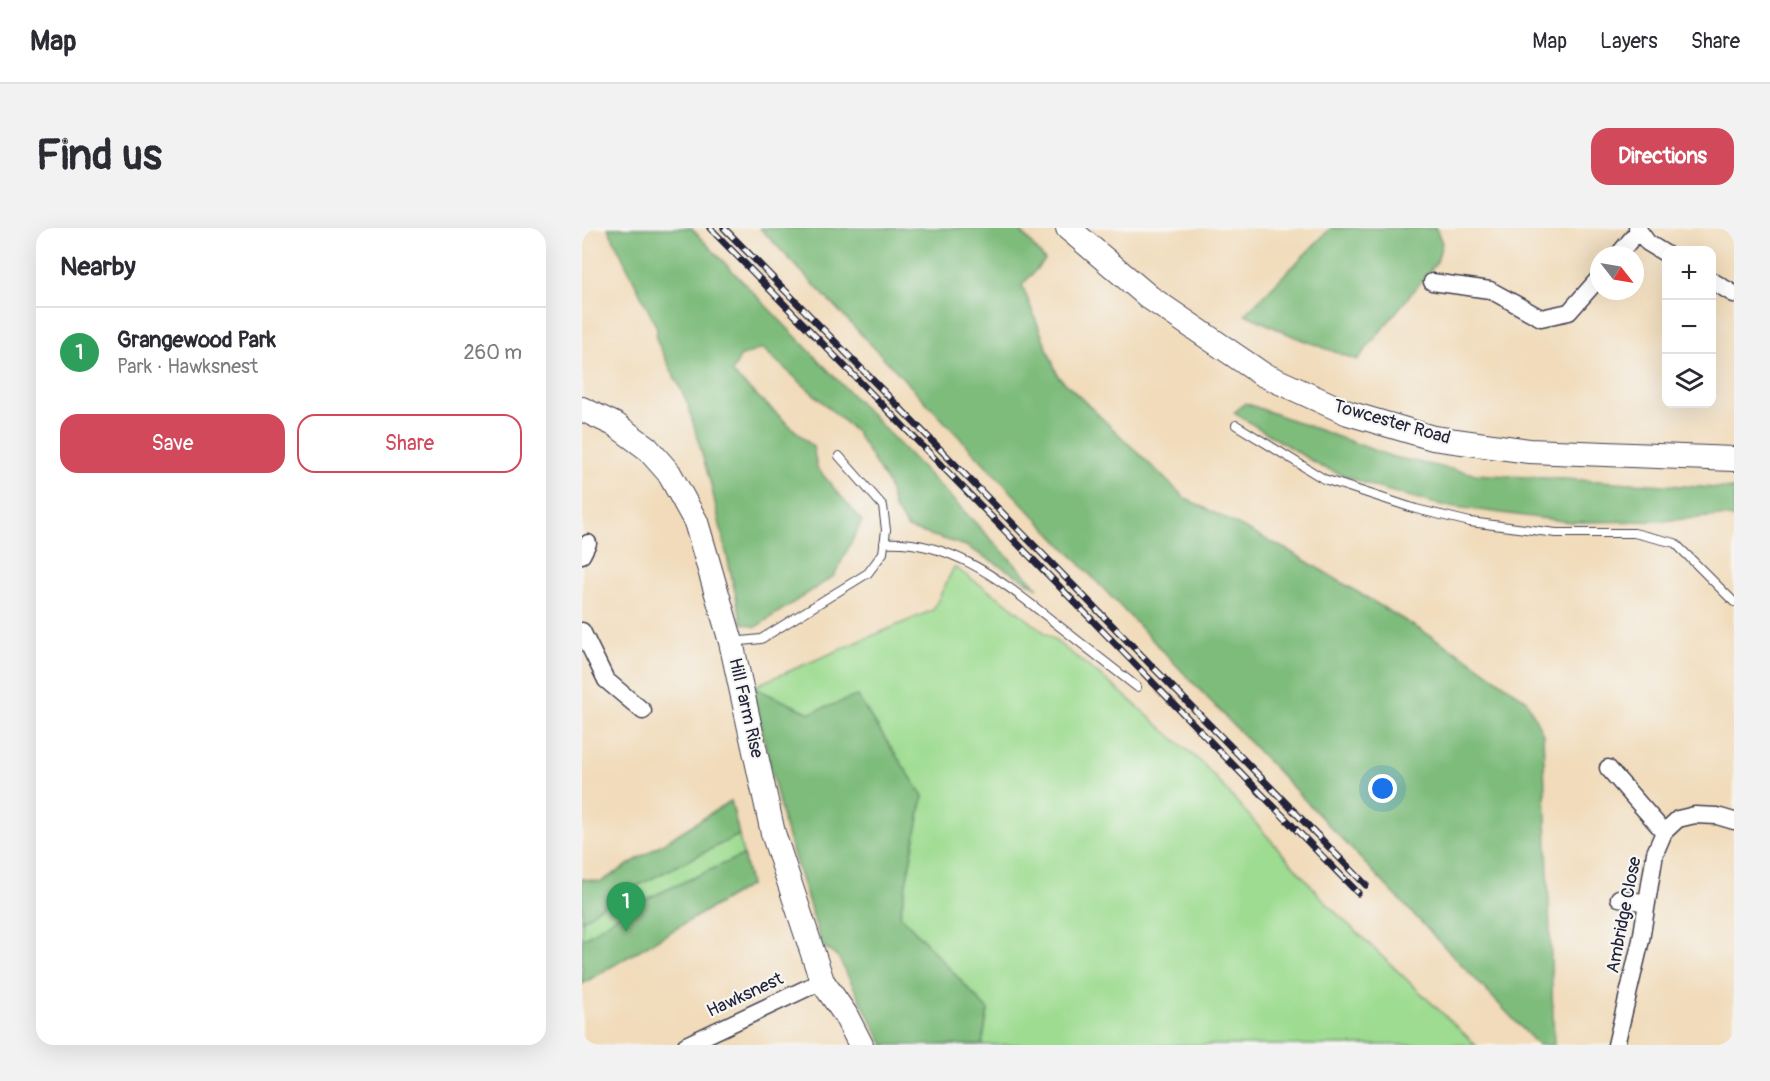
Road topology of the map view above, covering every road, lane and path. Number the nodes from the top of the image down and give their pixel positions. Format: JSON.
{"nodes":[{"id":1,"x":1068,"y":228,"type":"edge"},
{"id":2,"x":1638,"y":230,"type":"edge"},
{"id":3,"x":1625,"y":246,"type":"edge"},
{"id":4,"x":1662,"y":252,"type":"edge"},
{"id":5,"x":1432,"y":282,"type":"dead end"},
{"id":6,"x":1716,"y":283,"type":"edge"},
{"id":7,"x":1590,"y":288,"type":"edge"},
{"id":8,"x":1734,"y":294,"type":"edge"},
{"id":9,"x":582,"y":409,"type":"edge"},
{"id":10,"x":1236,"y":425,"type":"dead end"},
{"id":11,"x":839,"y":456,"type":"dead end"},
{"id":12,"x":1734,"y":459,"type":"edge"},
{"id":13,"x":884,"y":543,"type":"junction"},
{"id":14,"x":1734,"y":602,"type":"edge"},
{"id":15,"x":584,"y":639,"type":"edge"},
{"id":16,"x":731,"y":642,"type":"junction"},
{"id":17,"x":1137,"y":687,"type":"dead end"},
{"id":18,"x":643,"y":711,"type":"dead end"},
{"id":19,"x":1608,"y":768,"type":"dead end"},
{"id":20,"x":1734,"y":821,"type":"edge"},
{"id":21,"x":1664,"y":832,"type":"junction"},
{"id":22,"x":1619,"y":898,"type":"dead end"},
{"id":23,"x":1647,"y":903,"type":"junction"},
{"id":24,"x":822,"y":981,"type":"junction"},
{"id":25,"x":686,"y":1045,"type":"edge"},
{"id":26,"x":861,"y":1045,"type":"edge"},
{"id":27,"x":1616,"y":1045,"type":"edge"}],
"edges":[{"from":1,"to":12,"type":"street","name":"Towcester Road"},
{"from":2,"to":3,"type":"street"},
{"from":2,"to":4,"type":"street"},
{"from":5,"to":7,"type":"street"},
{"from":6,"to":8,"type":"street"},
{"from":9,"to":16,"type":"street","name":"Hill Farm Rise"},
{"from":10,"to":14,"type":"lane"},
{"from":11,"to":13,"type":"lane"},
{"from":13,"to":16,"type":"lane"},
{"from":13,"to":17,"type":"lane"},
{"from":15,"to":18,"type":"street"},
{"from":16,"to":24,"type":"street","name":"Hill Farm Rise"},
{"from":19,"to":21,"type":"street"},
{"from":20,"to":21,"type":"street"},
{"from":21,"to":23,"type":"street","name":"Ambridge Close"},
{"from":22,"to":23,"type":"street"},
{"from":23,"to":27,"type":"street","name":"Ambridge Close"},
{"from":24,"to":25,"type":"street","name":"Hawksnest"},
{"from":24,"to":26,"type":"street","name":"Hill Farm Rise"}]}
